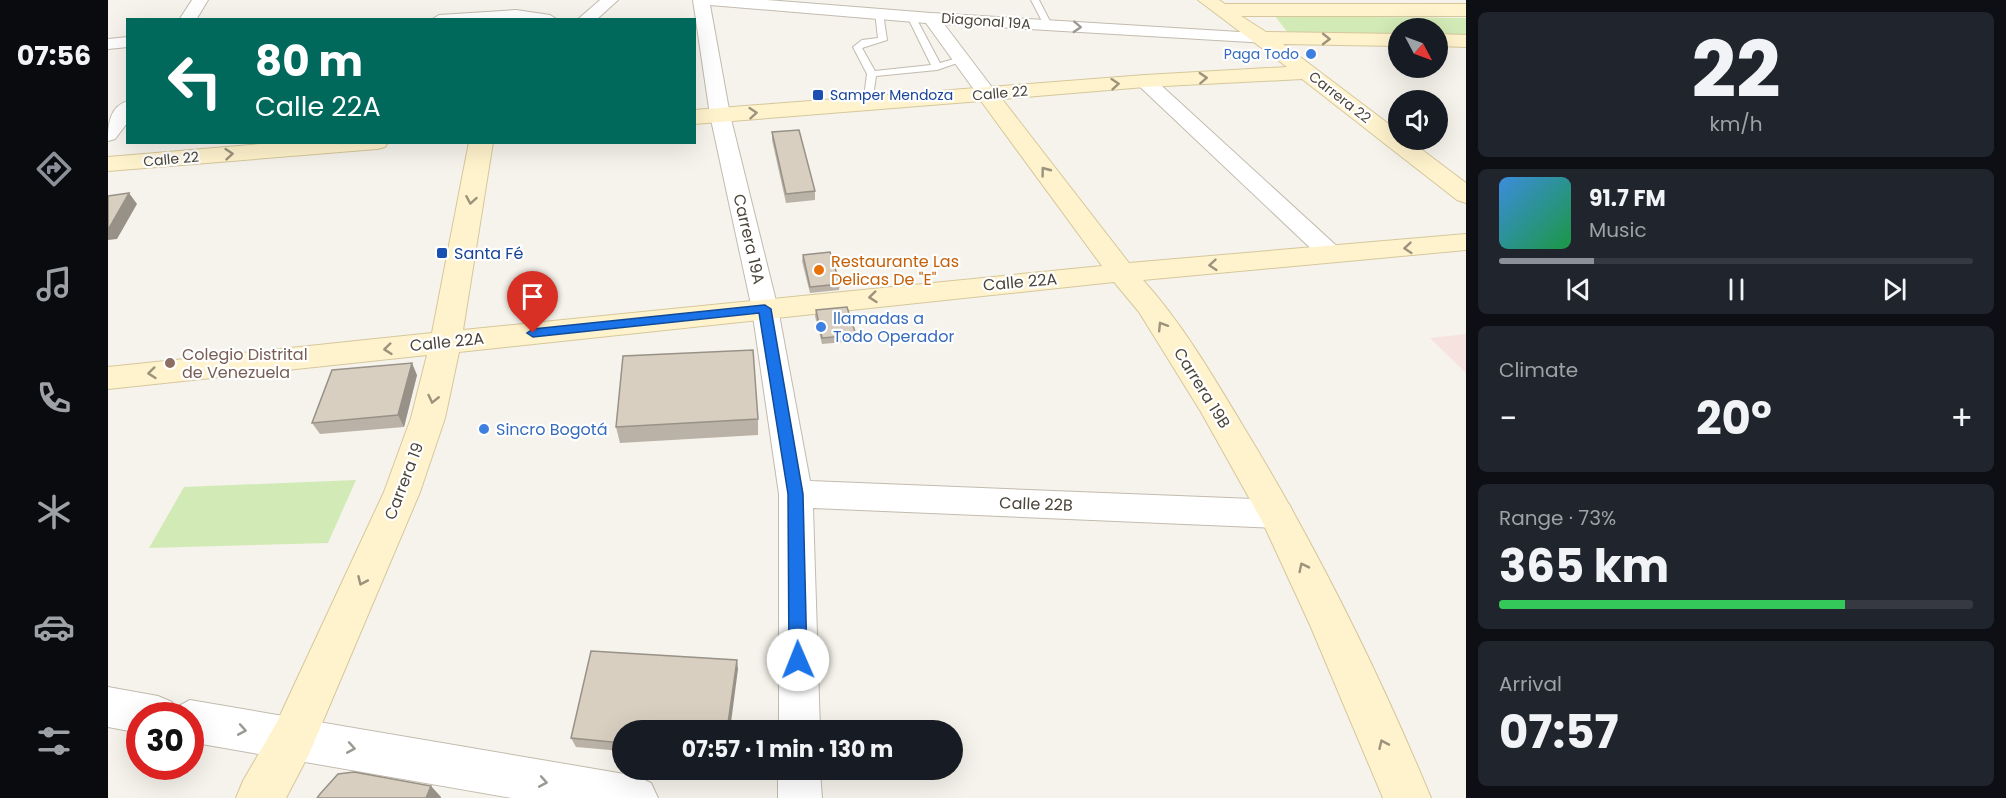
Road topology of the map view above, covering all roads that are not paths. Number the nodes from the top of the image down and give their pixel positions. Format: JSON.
{"nodes":[{"id":1,"x":200,"y":0,"type":"edge"},
{"id":2,"x":610,"y":0,"type":"edge"},
{"id":3,"x":703,"y":0,"type":"edge"},
{"id":4,"x":1035,"y":0,"type":"edge"},
{"id":5,"x":1215,"y":5,"type":"edge"},
{"id":6,"x":1248,"y":5,"type":"edge"},
{"id":7,"x":1466,"y":10,"type":"edge"},
{"id":8,"x":879,"y":14,"type":"junction"},
{"id":9,"x":912,"y":16,"type":"junction"},
{"id":10,"x":188,"y":18,"type":"edge"},
{"id":11,"x":470,"y":18,"type":"edge"},
{"id":12,"x":536,"y":18,"type":"edge"},
{"id":13,"x":588,"y":18,"type":"edge"},
{"id":14,"x":931,"y":18,"type":"junction"},
{"id":15,"x":1048,"y":25,"type":"junction"},
{"id":16,"x":1266,"y":40,"type":"junction"},
{"id":17,"x":1388,"y":40,"type":"edge"},
{"id":18,"x":1448,"y":40,"type":"edge"},
{"id":19,"x":1466,"y":41,"type":"edge"},
{"id":20,"x":126,"y":42,"type":"edge"},
{"id":21,"x":108,"y":44,"type":"edge"},
{"id":22,"x":961,"y":60,"type":"junction"},
{"id":23,"x":937,"y":68,"type":"junction"},
{"id":24,"x":1306,"y":72,"type":"junction"},
{"id":25,"x":872,"y":74,"type":"junction"},
{"id":26,"x":1145,"y":81,"type":"junction"},
{"id":27,"x":987,"y":94,"type":"junction"},
{"id":28,"x":867,"y":104,"type":"junction"},
{"id":29,"x":126,"y":110,"type":"edge"},
{"id":30,"x":707,"y":116,"type":"edge"},
{"id":31,"x":108,"y":135,"type":"edge"},
{"id":32,"x":353,"y":144,"type":"edge"},
{"id":33,"x":481,"y":144,"type":"edge"},
{"id":34,"x":108,"y":164,"type":"edge"},
{"id":35,"x":1466,"y":195,"type":"edge"},
{"id":36,"x":1466,"y":243,"type":"edge"},
{"id":37,"x":1331,"y":254,"type":"junction"},
{"id":38,"x":1121,"y":272,"type":"junction"},
{"id":39,"x":765,"y":309,"type":"junction"},
{"id":40,"x":446,"y":342,"type":"junction"},
{"id":41,"x":108,"y":378,"type":"edge"},
{"id":42,"x":796,"y":494,"type":"junction"},
{"id":43,"x":1277,"y":514,"type":"junction"},
{"id":44,"x":108,"y":707,"type":"edge"},
{"id":45,"x":126,"y":710,"type":"edge"},
{"id":46,"x":799,"y":720,"type":"edge"},
{"id":47,"x":204,"y":723,"type":"edge"},
{"id":48,"x":293,"y":738,"type":"junction"},
{"id":49,"x":799,"y":780,"type":"edge"},
{"id":50,"x":260,"y":798,"type":"edge"},
{"id":51,"x":636,"y":798,"type":"edge"},
{"id":52,"x":800,"y":798,"type":"edge"},
{"id":53,"x":1407,"y":798,"type":"edge"}],
"edges":[{"from":1,"to":10,"type":"street"},
{"from":2,"to":13,"type":"street"},
{"from":3,"to":8,"type":"street","name":"Diagonal 19A"},
{"from":3,"to":30,"type":"street","name":"Carrera 19A"},
{"from":4,"to":15,"type":"lane"},
{"from":5,"to":6,"type":"street"},
{"from":5,"to":16,"type":"street","name":"Carrera 22"},
{"from":6,"to":7,"type":"street"},
{"from":6,"to":16,"type":"street","name":"Carrera 22"},
{"from":8,"to":9,"type":"street","name":"Diagonal 19A"},
{"from":8,"to":25,"type":"lane"},
{"from":9,"to":14,"type":"street","name":"Diagonal 19A"},
{"from":9,"to":23,"type":"lane"},
{"from":11,"to":12,"type":"street"},
{"from":14,"to":15,"type":"street","name":"Diagonal 19A"},
{"from":14,"to":22,"type":"street","name":"Carrera 19B"},
{"from":15,"to":16,"type":"street","name":"Diagonal 19A","one_way":true},
{"from":16,"to":17,"type":"street","one_way":true},
{"from":16,"to":24,"type":"street","name":"Carrera 22"},
{"from":18,"to":19,"type":"street"},
{"from":20,"to":21,"type":"street"},
{"from":22,"to":23,"type":"lane"},
{"from":22,"to":27,"type":"street","name":"Carrera 19B"},
{"from":23,"to":25,"type":"lane"},
{"from":26,"to":24,"type":"street","name":"Calle 22","one_way":true},
{"from":24,"to":35,"type":"street","name":"Carrera 22"},
{"from":25,"to":28,"type":"lane"},
{"from":27,"to":26,"type":"street","name":"Calle 22","one_way":true},
{"from":26,"to":37,"type":"street"},
{"from":27,"to":28,"type":"street","name":"Calle 22"},
{"from":38,"to":27,"type":"street","name":"Carrera 19B","one_way":true},
{"from":30,"to":28,"type":"street","name":"Calle 22","one_way":true},
{"from":29,"to":31,"type":"street"},
{"from":30,"to":39,"type":"street","name":"Carrera 19A"},
{"from":34,"to":32,"type":"street","name":"Calle 22","one_way":true},
{"from":33,"to":40,"type":"street","name":"Carrera 19","one_way":true},
{"from":36,"to":37,"type":"street","name":"Calle 22A","one_way":true},
{"from":37,"to":38,"type":"street","name":"Calle 22A","one_way":true},
{"from":38,"to":39,"type":"street","name":"Calle 22A","one_way":true},
{"from":43,"to":38,"type":"street","name":"Carrera 19B","one_way":true},
{"from":39,"to":40,"type":"street","name":"Calle 22A"},
{"from":39,"to":42,"type":"street","name":"Carrera 19A"},
{"from":40,"to":41,"type":"street","name":"Calle 22A","one_way":true},
{"from":40,"to":48,"type":"street","name":"Carrera 19","one_way":true},
{"from":42,"to":43,"type":"street","name":"Calle 22B"},
{"from":42,"to":46,"type":"street","name":"Carrera 19A"},
{"from":53,"to":43,"type":"street","name":"Carrera 19B","one_way":true},
{"from":44,"to":45,"type":"street"},
{"from":47,"to":48,"type":"street","one_way":true},
{"from":48,"to":50,"type":"street","name":"Carrera 19"},
{"from":48,"to":51,"type":"street","one_way":true},
{"from":49,"to":52,"type":"street"}]}
